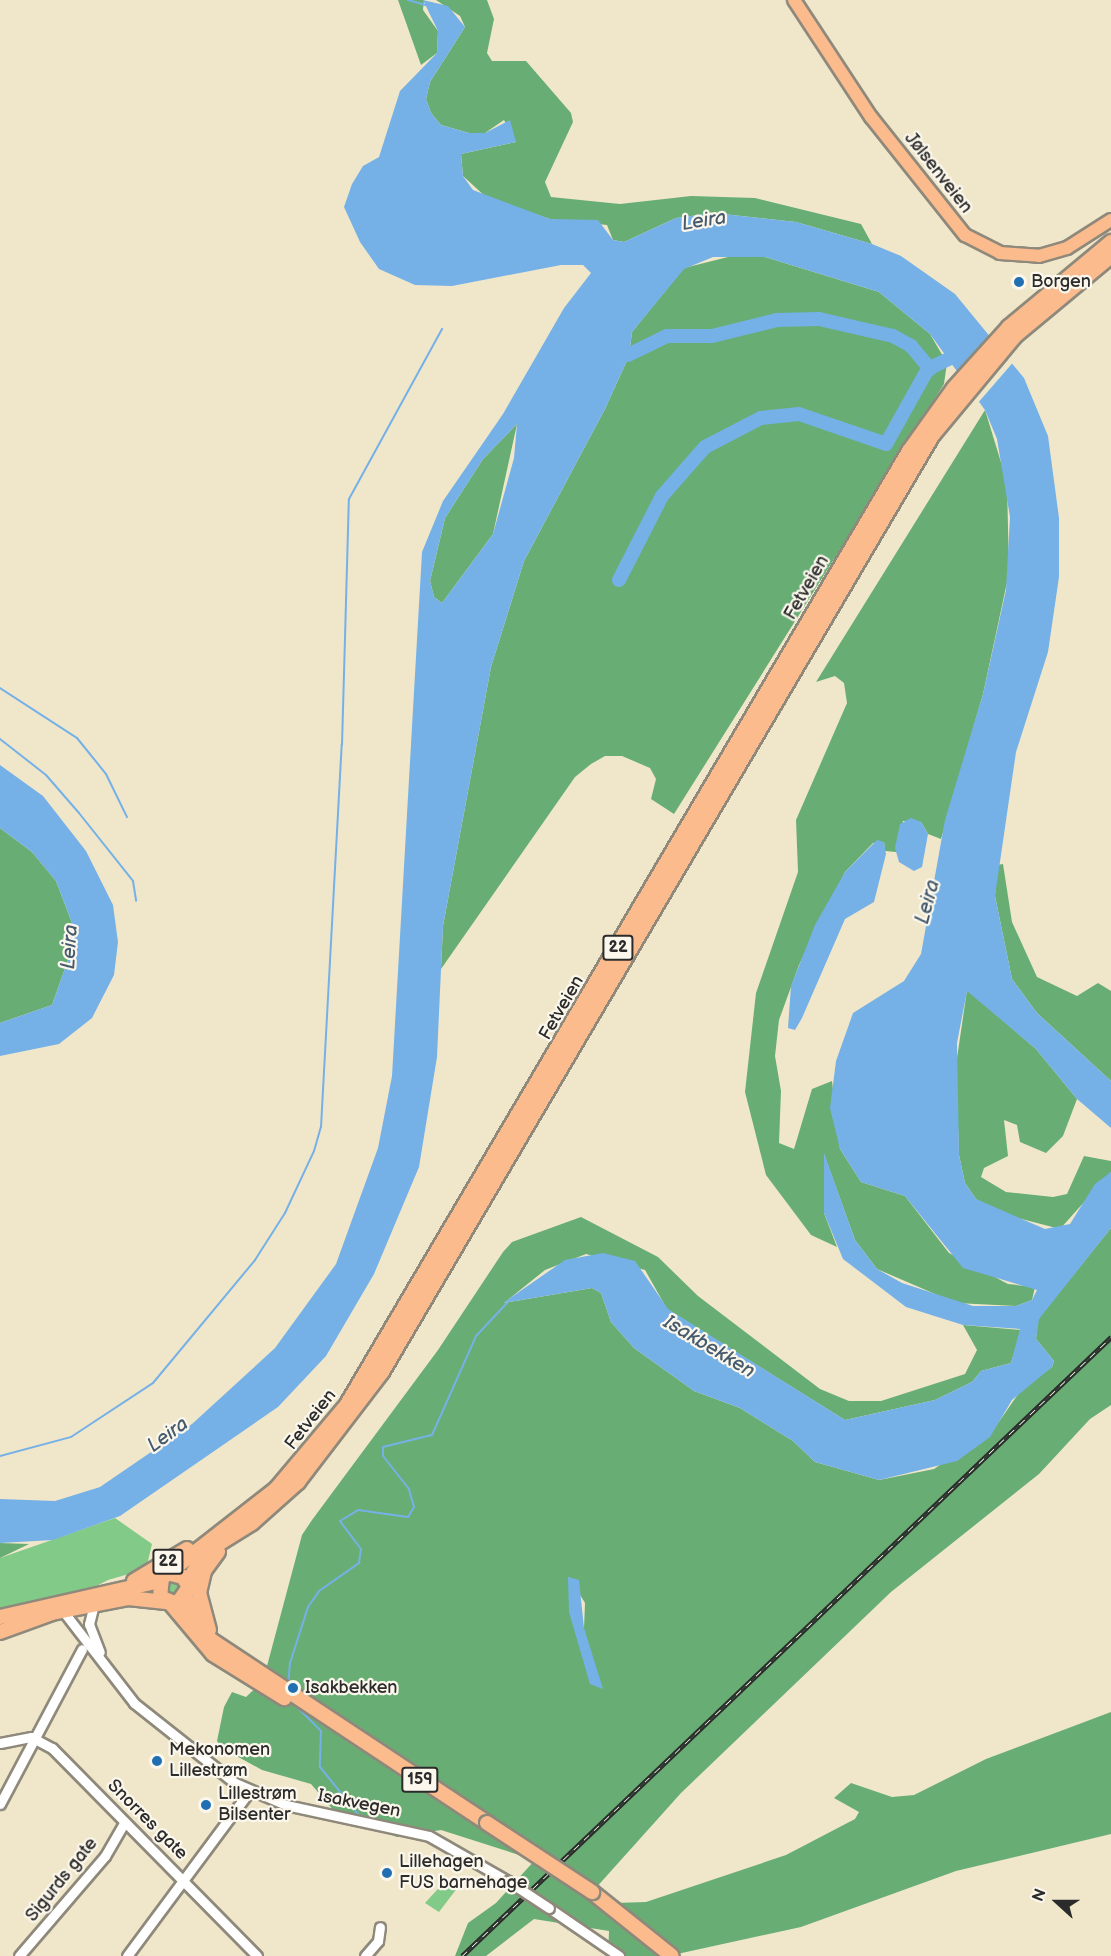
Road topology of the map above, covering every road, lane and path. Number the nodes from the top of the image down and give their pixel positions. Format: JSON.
{"nodes":[{"id":1,"x":794,"y":0,"type":"edge"},
{"id":2,"x":1111,"y":220,"type":"edge"},
{"id":3,"x":1111,"y":243,"type":"edge"},
{"id":4,"x":1111,"y":256,"type":"edge"},
{"id":5,"x":1012,"y":331,"type":"junction"},
{"id":6,"x":232,"y":1531,"type":"junction"},
{"id":7,"x":166,"y":1577,"type":"junction"},
{"id":8,"x":187,"y":1582,"type":"junction"},
{"id":9,"x":104,"y":1592,"type":"junction"},
{"id":10,"x":186,"y":1598,"type":"junction"},
{"id":11,"x":169,"y":1603,"type":"junction"},
{"id":12,"x":94,"y":1604,"type":"junction"},
{"id":13,"x":63,"y":1611,"type":"junction"},
{"id":14,"x":0,"y":1617,"type":"edge"},
{"id":15,"x":0,"y":1632,"type":"edge"},
{"id":16,"x":82,"y":1649,"type":"dead end"},
{"id":17,"x":232,"y":1653,"type":"junction"},
{"id":18,"x":107,"y":1668,"type":"junction"},
{"id":19,"x":31,"y":1737,"type":"junction"},
{"id":20,"x":354,"y":1737,"type":"junction"},
{"id":21,"x":0,"y":1743,"type":"edge"},
{"id":22,"x":249,"y":1792,"type":"junction"},
{"id":23,"x":0,"y":1804,"type":"edge"},
{"id":24,"x":125,"y":1822,"type":"junction"},
{"id":25,"x":182,"y":1879,"type":"junction"},
{"id":26,"x":380,"y":1927,"type":"dead end"},
{"id":27,"x":19,"y":1956,"type":"edge"},
{"id":28,"x":127,"y":1956,"type":"edge"},
{"id":29,"x":257,"y":1956,"type":"edge"},
{"id":30,"x":365,"y":1956,"type":"edge"},
{"id":31,"x":618,"y":1956,"type":"edge"},
{"id":32,"x":672,"y":1956,"type":"edge"}],
"edges":[{"from":1,"to":2,"type":"main road","name":"Jølsenveien"},
{"from":3,"to":5,"type":"highway","number":"22"},
{"from":4,"to":5,"type":"highway","number":"22"},
{"from":5,"to":6,"type":"highway","name":"Fetveien","number":"22"},
{"from":6,"to":7,"type":"highway","name":"Fetveien","number":"22"},
{"from":6,"to":8,"type":"highway","name":"Fetveien","number":"22"},
{"from":6,"to":9,"type":"highway","number":"22"},
{"from":6,"to":17,"type":"highway","number":"159"},
{"from":7,"to":8,"type":"highway","number":"22"},
{"from":7,"to":9,"type":"highway","name":"Fetveien","number":"22"},
{"from":7,"to":11,"type":"highway","number":"22"},
{"from":8,"to":10,"type":"highway","number":"22"},
{"from":9,"to":14,"type":"highway","name":"Fetveien","number":"22"},
{"from":10,"to":11,"type":"highway","number":"22"},
{"from":10,"to":17,"type":"highway","number":"159"},
{"from":11,"to":12,"type":"highway","number":"22"},
{"from":11,"to":20,"type":"highway","number":"159"},
{"from":12,"to":13,"type":"highway","number":"22"},
{"from":12,"to":18,"type":"street","name":"Isakvegen"},
{"from":13,"to":15,"type":"highway","number":"22"},
{"from":13,"to":18,"type":"street","name":"Isakvegen"},
{"from":16,"to":19,"type":"street"},
{"from":17,"to":20,"type":"highway","number":"159"},
{"from":18,"to":22,"type":"street","name":"Isakvegen"},
{"from":19,"to":21,"type":"street"},
{"from":19,"to":23,"type":"street"},
{"from":19,"to":24,"type":"street","name":"Snorres gate"},
{"from":20,"to":32,"type":"highway","number":"159","bridge":true},
{"from":22,"to":25,"type":"street"},
{"from":22,"to":31,"type":"street","name":"Isakvegen","bridge":true},
{"from":24,"to":25,"type":"street","name":"Snorres gate"},
{"from":24,"to":27,"type":"street","name":"Sigurds gate"},
{"from":25,"to":28,"type":"street"},
{"from":25,"to":29,"type":"street","name":"Snorres gate"},
{"from":26,"to":30,"type":"street"}]}
